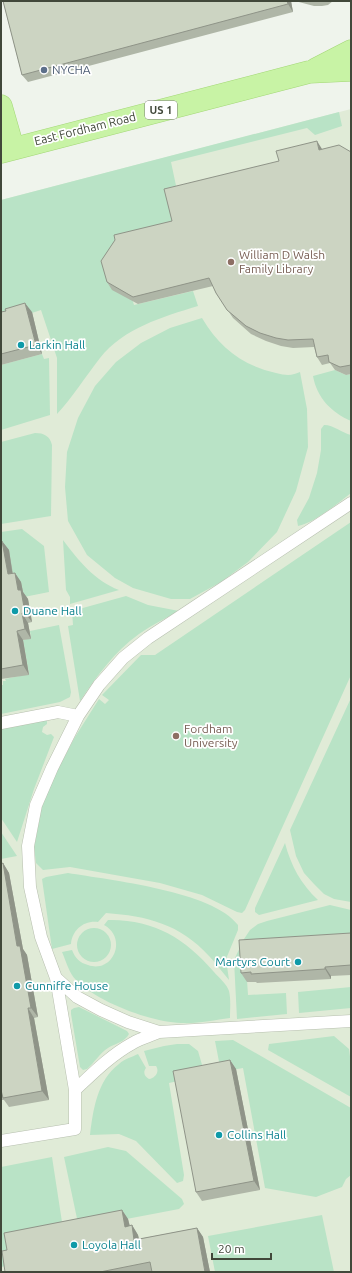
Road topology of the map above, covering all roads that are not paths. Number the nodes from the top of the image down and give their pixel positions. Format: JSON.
{"nodes":[{"id":1,"x":351,"y":51,"type":"edge"},
{"id":2,"x":351,"y":70,"type":"edge"},
{"id":3,"x":309,"y":72,"type":"junction"},
{"id":4,"x":1,"y":106,"type":"edge"},
{"id":5,"x":7,"y":150,"type":"edge"},
{"id":6,"x":351,"y":503,"type":"edge"},
{"id":7,"x":78,"y":716,"type":"junction"},
{"id":8,"x":1,"y":723,"type":"edge"},
{"id":9,"x":56,"y":978,"type":"junction"},
{"id":10,"x":351,"y":1021,"type":"edge"},
{"id":11,"x":160,"y":1032,"type":"junction"},
{"id":12,"x":75,"y":1090,"type":"junction"},
{"id":13,"x":1,"y":1141,"type":"edge"}],
"edges":[{"from":1,"to":3,"type":"main road","name":"East Fordham Road","number":"US 1"},
{"from":2,"to":3,"type":"main road","name":"East Fordham Road"},
{"from":3,"to":5,"type":"main road","name":"East Fordham Road","number":"US 1"},
{"from":4,"to":5,"type":"main road","number":"US 1"},
{"from":6,"to":7,"type":"lane"},
{"from":7,"to":8,"type":"lane"},
{"from":7,"to":9,"type":"lane"},
{"from":9,"to":11,"type":"lane"},
{"from":9,"to":12,"type":"lane"},
{"from":10,"to":11,"type":"lane"},
{"from":11,"to":12,"type":"lane"},
{"from":12,"to":13,"type":"lane"}]}
